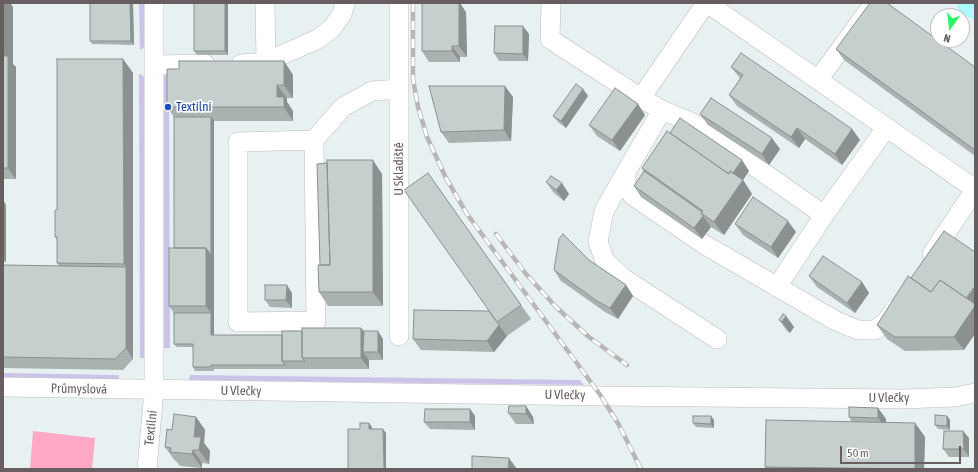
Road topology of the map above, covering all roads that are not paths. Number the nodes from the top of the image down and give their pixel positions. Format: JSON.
{"nodes":[{"id":1,"x":154,"y":3,"type":"edge"},
{"id":2,"x":265,"y":3,"type":"edge"},
{"id":3,"x":345,"y":3,"type":"edge"},
{"id":4,"x":398,"y":3,"type":"edge"},
{"id":5,"x":551,"y":3,"type":"edge"},
{"id":6,"x":706,"y":3,"type":"edge"},
{"id":7,"x":874,"y":3,"type":"edge"},
{"id":8,"x":969,"y":3,"type":"edge"},
{"id":9,"x":975,"y":7,"type":"edge"},
{"id":10,"x":266,"y":62,"type":"junction"},
{"id":11,"x":154,"y":65,"type":"junction"},
{"id":12,"x":818,"y":80,"type":"junction"},
{"id":13,"x":399,"y":89,"type":"junction"},
{"id":14,"x":641,"y":98,"type":"junction"},
{"id":15,"x":662,"y":110,"type":"junction"},
{"id":16,"x":886,"y":128,"type":"junction"},
{"id":17,"x":314,"y":140,"type":"junction"},
{"id":18,"x":626,"y":172,"type":"junction"},
{"id":19,"x":975,"y":190,"type":"edge"},
{"id":20,"x":824,"y":215,"type":"junction"},
{"id":21,"x":922,"y":270,"type":"edge"},
{"id":22,"x":776,"y":287,"type":"junction"},
{"id":23,"x":904,"y":296,"type":"edge"},
{"id":24,"x":399,"y":336,"type":"dead end"},
{"id":25,"x":717,"y":339,"type":"dead end"},
{"id":26,"x":3,"y":388,"type":"edge"},
{"id":27,"x":154,"y":390,"type":"junction"},
{"id":28,"x":975,"y":393,"type":"edge"},
{"id":29,"x":147,"y":469,"type":"edge"}],
"edges":[{"from":1,"to":11,"type":"street","name":"Textilní"},
{"from":2,"to":10,"type":"street"},
{"from":3,"to":10,"type":"street"},
{"from":4,"to":13,"type":"street","name":"U Skladiště"},
{"from":5,"to":14,"type":"street"},
{"from":6,"to":12,"type":"street"},
{"from":6,"to":14,"type":"street"},
{"from":7,"to":12,"type":"street"},
{"from":8,"to":9,"type":"main road"},
{"from":10,"to":11,"type":"street"},
{"from":11,"to":27,"type":"street","name":"Textilní"},
{"from":12,"to":16,"type":"street"},
{"from":13,"to":17,"type":"street"},
{"from":13,"to":24,"type":"street","name":"U Skladiště"},
{"from":14,"to":15,"type":"street"},
{"from":15,"to":18,"type":"street"},
{"from":15,"to":20,"type":"street"},
{"from":16,"to":19,"type":"street"},
{"from":16,"to":20,"type":"street"},
{"from":17,"to":17,"type":"street"},
{"from":18,"to":22,"type":"street"},
{"from":18,"to":25,"type":"street"},
{"from":19,"to":21,"type":"street"},
{"from":20,"to":22,"type":"street"},
{"from":22,"to":23,"type":"street"},
{"from":26,"to":27,"type":"street","name":"Průmyslová"},
{"from":27,"to":28,"type":"street","name":"U Vlečky"},
{"from":27,"to":29,"type":"street","name":"Textilní"}]}
